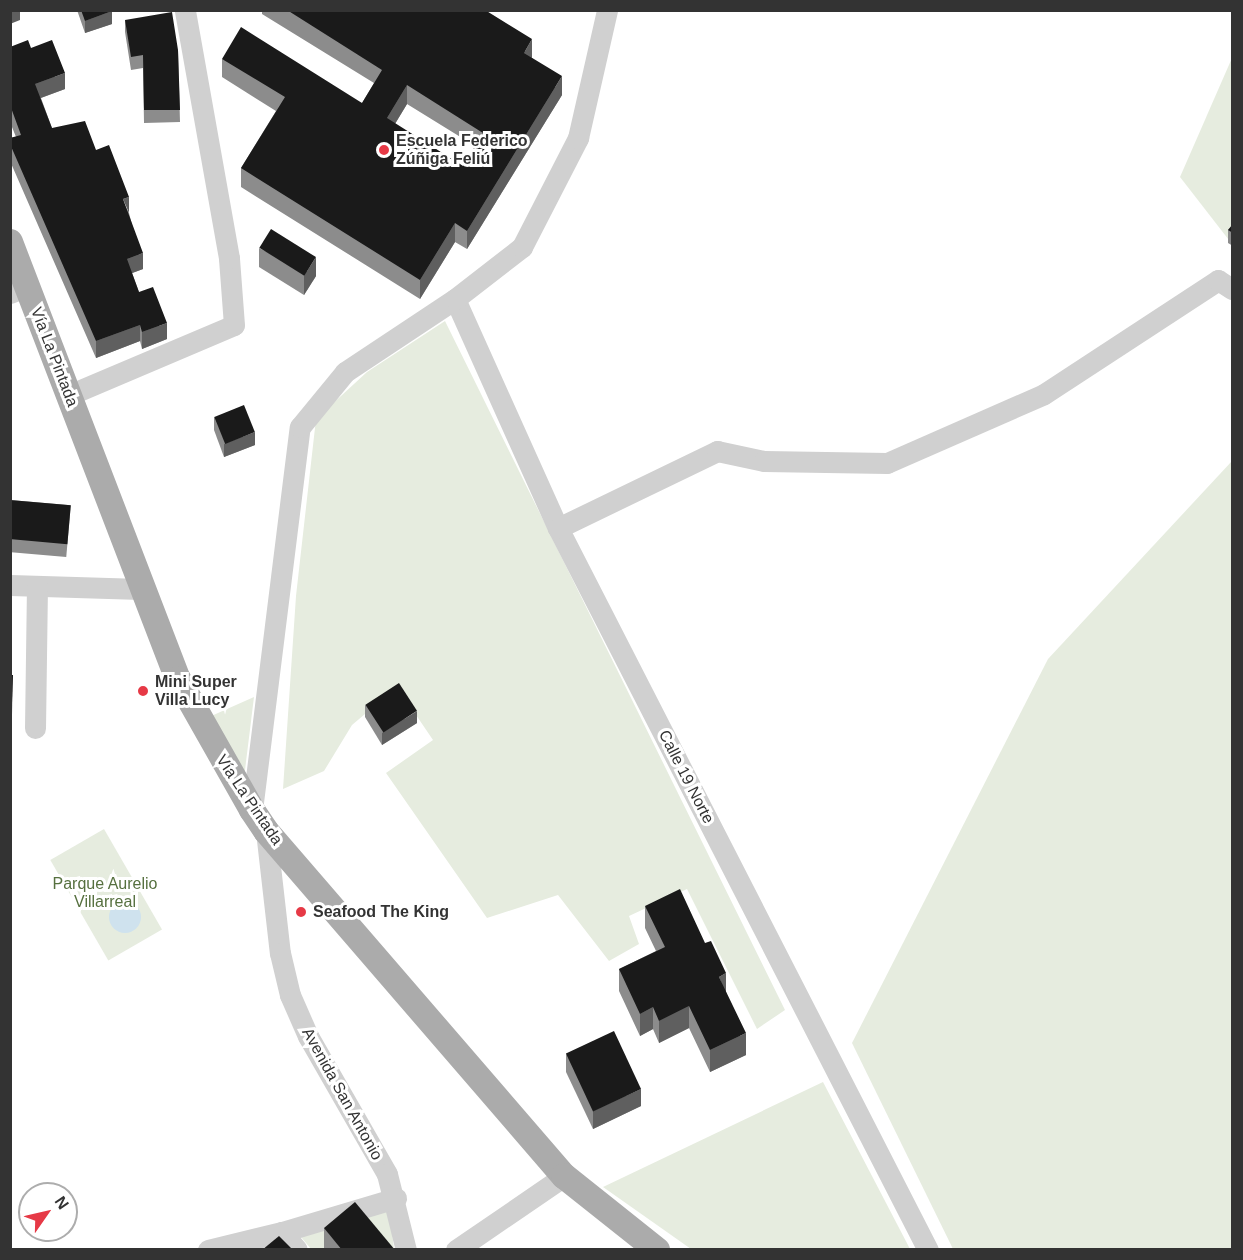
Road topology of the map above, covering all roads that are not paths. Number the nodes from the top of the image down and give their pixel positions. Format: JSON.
{"nodes":[{"id":1,"x":185,"y":10,"type":"edge"},
{"id":2,"x":607,"y":10,"type":"edge"},
{"id":3,"x":10,"y":242,"type":"edge"},
{"id":4,"x":1233,"y":289,"type":"edge"},
{"id":5,"x":19,"y":290,"type":"edge"},
{"id":6,"x":455,"y":299,"type":"junction"},
{"id":7,"x":69,"y":395,"type":"junction"},
{"id":8,"x":558,"y":528,"type":"junction"},
{"id":9,"x":10,"y":585,"type":"edge"},
{"id":10,"x":37,"y":586,"type":"junction"},
{"id":11,"x":141,"y":589,"type":"junction"},
{"id":12,"x":35,"y":728,"type":"dead end"},
{"id":13,"x":259,"y":821,"type":"junction"},
{"id":14,"x":564,"y":1176,"type":"junction"},
{"id":15,"x":396,"y":1198,"type":"junction"},
{"id":16,"x":282,"y":1233,"type":"junction"},
{"id":17,"x":208,"y":1250,"type":"edge"},
{"id":18,"x":297,"y":1250,"type":"edge"},
{"id":19,"x":406,"y":1250,"type":"edge"},
{"id":20,"x":456,"y":1250,"type":"edge"},
{"id":21,"x":657,"y":1250,"type":"edge"},
{"id":22,"x":928,"y":1250,"type":"edge"}],
"edges":[{"from":1,"to":7,"type":"street"},
{"from":2,"to":6,"type":"street","name":"Avenida San Antonio"},
{"from":3,"to":5,"type":"main road","name":"Vía La Pintada"},
{"from":4,"to":8,"type":"street"},
{"from":5,"to":7,"type":"main road","name":"Vía La Pintada"},
{"from":6,"to":8,"type":"street","name":"Calle 19 Norte"},
{"from":6,"to":13,"type":"street","name":"Avenida San Antonio"},
{"from":7,"to":11,"type":"main road","name":"Vía La Pintada"},
{"from":8,"to":22,"type":"street","name":"Calle 19 Norte"},
{"from":9,"to":10,"type":"street"},
{"from":10,"to":11,"type":"street"},
{"from":10,"to":12,"type":"street"},
{"from":11,"to":13,"type":"main road","name":"Vía La Pintada"},
{"from":13,"to":14,"type":"main road","name":"Vía La Pintada"},
{"from":13,"to":15,"type":"street","name":"Avenida San Antonio"},
{"from":14,"to":20,"type":"street"},
{"from":14,"to":21,"type":"main road","name":"Vía La Pintada"},
{"from":15,"to":16,"type":"street"},
{"from":15,"to":19,"type":"street","name":"Avenida San Antonio"},
{"from":16,"to":17,"type":"street"},
{"from":16,"to":18,"type":"street"}]}
